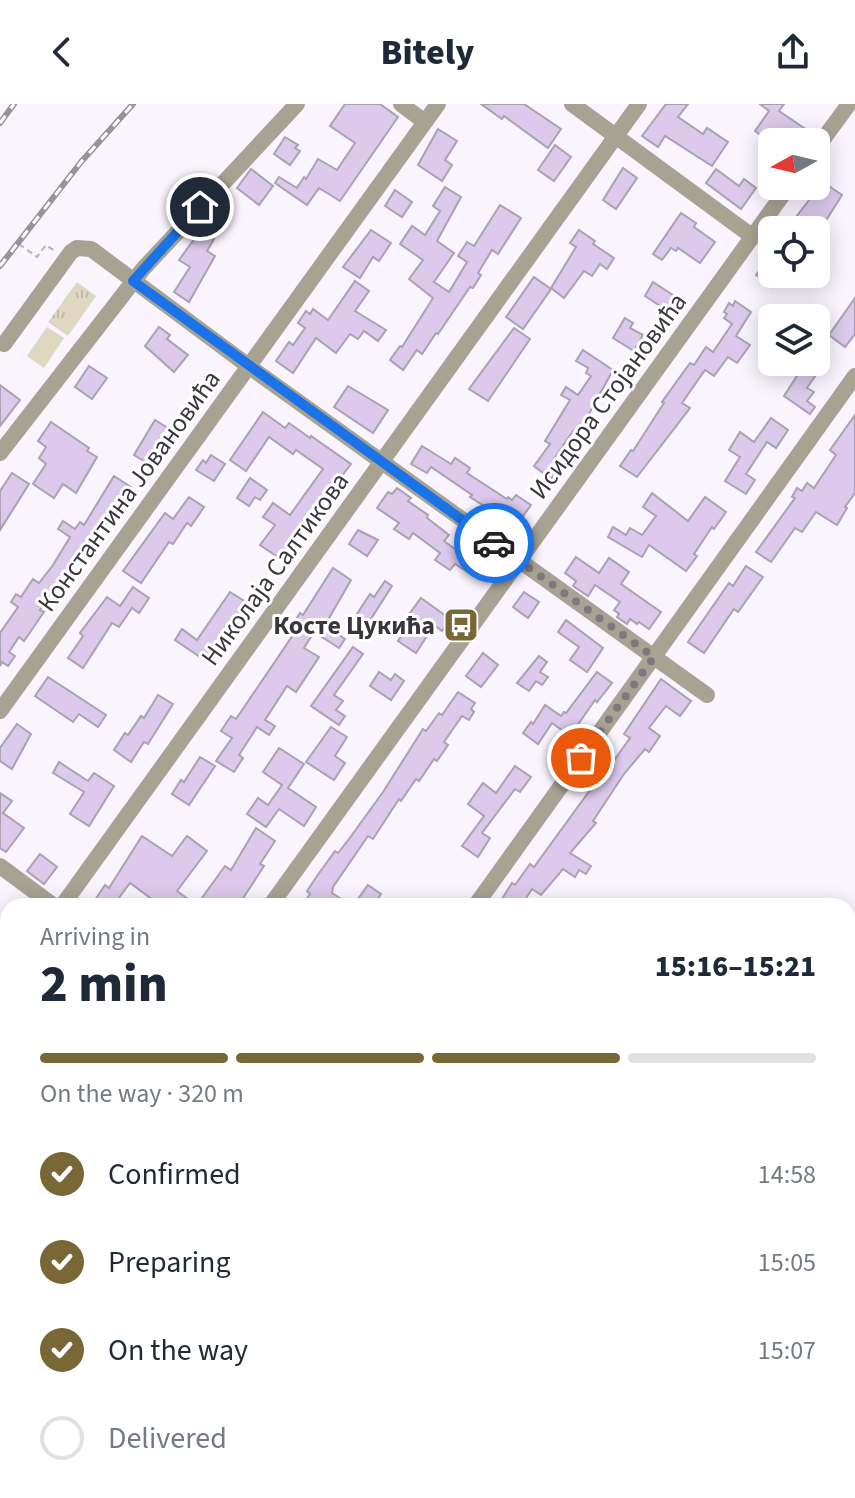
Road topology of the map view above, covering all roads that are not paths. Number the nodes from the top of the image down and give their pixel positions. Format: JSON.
{"nodes":[{"id":1,"x":297,"y":104,"type":"edge"},
{"id":2,"x":401,"y":104,"type":"edge"},
{"id":3,"x":438,"y":104,"type":"edge"},
{"id":4,"x":572,"y":104,"type":"edge"},
{"id":5,"x":639,"y":104,"type":"edge"},
{"id":6,"x":849,"y":104,"type":"edge"},
{"id":7,"x":425,"y":122,"type":"junction"},
{"id":8,"x":830,"y":130,"type":"edge"},
{"id":9,"x":616,"y":136,"type":"junction"},
{"id":10,"x":779,"y":200,"type":"edge"},
{"id":11,"x":753,"y":237,"type":"junction"},
{"id":12,"x":133,"y":281,"type":"junction"},
{"id":13,"x":4,"y":344,"type":"dead end"},
{"id":14,"x":248,"y":365,"type":"junction"},
{"id":15,"x":855,"y":376,"type":"edge"},
{"id":16,"x":0,"y":453,"type":"edge"},
{"id":17,"x":382,"y":462,"type":"junction"},
{"id":18,"x":519,"y":560,"type":"junction"},
{"id":19,"x":654,"y":657,"type":"junction"},
{"id":20,"x":707,"y":695,"type":"dead end"},
{"id":21,"x":0,"y":711,"type":"edge"},
{"id":22,"x":0,"y":866,"type":"edge"},
{"id":23,"x":43,"y":898,"type":"edge"},
{"id":24,"x":68,"y":898,"type":"edge"},
{"id":25,"x":276,"y":898,"type":"edge"},
{"id":26,"x":481,"y":898,"type":"edge"}],
"edges":[{"from":1,"to":12,"type":"street"},
{"from":2,"to":7,"type":"street"},
{"from":3,"to":7,"type":"street","name":"Константина Јовановића"},
{"from":4,"to":9,"type":"street"},
{"from":5,"to":9,"type":"street","name":"Николаја Салтикова"},
{"from":6,"to":8,"type":"street"},
{"from":7,"to":14,"type":"street","name":"Константина Јовановића"},
{"from":9,"to":11,"type":"street"},
{"from":9,"to":17,"type":"street","name":"Николаја Салтикова"},
{"from":10,"to":11,"type":"street","name":"Исидора Стојановића"},
{"from":11,"to":18,"type":"street","name":"Исидора Стојановића"},
{"from":12,"to":13,"type":"street"},
{"from":12,"to":14,"type":"street"},
{"from":12,"to":16,"type":"street"},
{"from":14,"to":17,"type":"street"},
{"from":14,"to":21,"type":"street","name":"Константина Јовановића"},
{"from":15,"to":19,"type":"street"},
{"from":17,"to":18,"type":"street"},
{"from":17,"to":24,"type":"street","name":"Николаја Салтикова"},
{"from":18,"to":19,"type":"street"},
{"from":18,"to":25,"type":"street","name":"Исидора Стојановића"},
{"from":19,"to":20,"type":"street"},
{"from":19,"to":26,"type":"street"},
{"from":22,"to":23,"type":"street"}]}
